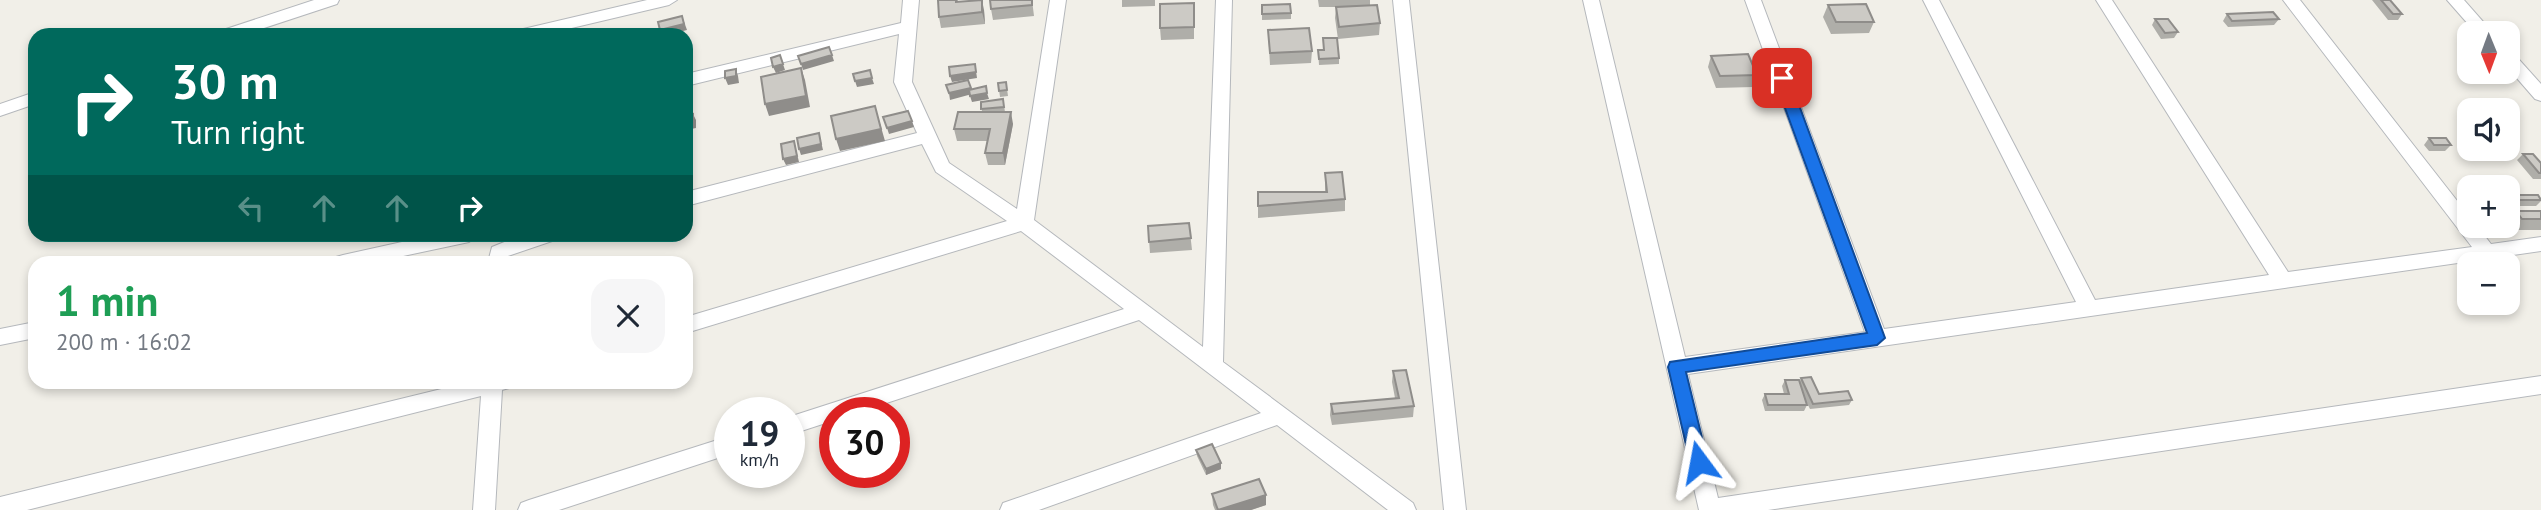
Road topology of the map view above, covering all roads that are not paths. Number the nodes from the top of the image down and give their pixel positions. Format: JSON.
{"nodes":[{"id":1,"x":331,"y":0,"type":"edge"},
{"id":2,"x":669,"y":0,"type":"edge"},
{"id":3,"x":911,"y":0,"type":"edge"},
{"id":4,"x":1058,"y":0,"type":"edge"},
{"id":5,"x":1224,"y":0,"type":"edge"},
{"id":6,"x":1401,"y":0,"type":"edge"},
{"id":7,"x":1591,"y":0,"type":"edge"},
{"id":8,"x":1753,"y":0,"type":"edge"},
{"id":9,"x":1931,"y":0,"type":"edge"},
{"id":10,"x":2104,"y":0,"type":"edge"},
{"id":11,"x":2291,"y":0,"type":"edge"},
{"id":12,"x":2455,"y":0,"type":"edge"},
{"id":13,"x":2474,"y":21,"type":"edge"},
{"id":14,"x":909,"y":26,"type":"junction"},
{"id":15,"x":247,"y":28,"type":"edge"},
{"id":16,"x":549,"y":28,"type":"edge"},
{"id":17,"x":2520,"y":71,"type":"edge"},
{"id":18,"x":693,"y":78,"type":"edge"},
{"id":19,"x":2541,"y":94,"type":"edge"},
{"id":20,"x":28,"y":100,"type":"edge"},
{"id":21,"x":0,"y":110,"type":"edge"},
{"id":22,"x":928,"y":136,"type":"junction"},
{"id":23,"x":693,"y":197,"type":"edge"},
{"id":24,"x":1024,"y":223,"type":"junction"},
{"id":25,"x":436,"y":242,"type":"edge"},
{"id":26,"x":523,"y":242,"type":"edge"},
{"id":27,"x":2541,"y":244,"type":"edge"},
{"id":28,"x":2487,"y":252,"type":"joint"},
{"id":29,"x":371,"y":256,"type":"edge"},
{"id":30,"x":498,"y":256,"type":"edge"},
{"id":31,"x":2457,"y":256,"type":"edge"},
{"id":32,"x":2283,"y":281,"type":"junction"},
{"id":33,"x":2089,"y":308,"type":"junction"},
{"id":34,"x":1140,"y":312,"type":"junction"},
{"id":35,"x":693,"y":323,"type":"edge"},
{"id":36,"x":28,"y":331,"type":"edge"},
{"id":37,"x":0,"y":337,"type":"edge"},
{"id":38,"x":1877,"y":338,"type":"junction"},
{"id":39,"x":1676,"y":367,"type":"junction"},
{"id":40,"x":1213,"y":368,"type":"junction"},
{"id":41,"x":2541,"y":385,"type":"edge"},
{"id":42,"x":467,"y":389,"type":"edge"},
{"id":43,"x":494,"y":389,"type":"edge"},
{"id":44,"x":1278,"y":416,"type":"junction"},
{"id":45,"x":805,"y":421,"type":"edge"},
{"id":46,"x":714,"y":450,"type":"edge"},
{"id":47,"x":0,"y":507,"type":"edge"},
{"id":48,"x":484,"y":510,"type":"edge"},
{"id":49,"x":529,"y":510,"type":"edge"},
{"id":50,"x":1011,"y":510,"type":"edge"},
{"id":51,"x":1405,"y":510,"type":"edge"},
{"id":52,"x":1455,"y":510,"type":"edge"},
{"id":53,"x":1710,"y":510,"type":"edge"}],
"edges":[{"from":1,"to":15,"type":"street"},
{"from":2,"to":16,"type":"street"},
{"from":3,"to":14,"type":"street"},
{"from":4,"to":24,"type":"street"},
{"from":5,"to":40,"type":"street"},
{"from":6,"to":52,"type":"street"},
{"from":7,"to":39,"type":"street"},
{"from":8,"to":38,"type":"street"},
{"from":9,"to":33,"type":"street"},
{"from":10,"to":32,"type":"street"},
{"from":11,"to":28,"type":"street"},
{"from":12,"to":13,"type":"street"},
{"from":14,"to":18,"type":"street"},
{"from":14,"to":22,"type":"street"},
{"from":17,"to":19,"type":"street"},
{"from":20,"to":21,"type":"street"},
{"from":22,"to":23,"type":"street"},
{"from":22,"to":24,"type":"street"},
{"from":24,"to":34,"type":"street"},
{"from":24,"to":35,"type":"street"},
{"from":25,"to":29,"type":"street"},
{"from":26,"to":30,"type":"street"},
{"from":27,"to":28,"type":"street"},
{"from":31,"to":32,"type":"street"},
{"from":32,"to":33,"type":"street"},
{"from":33,"to":38,"type":"street"},
{"from":34,"to":40,"type":"street"},
{"from":34,"to":45,"type":"street"},
{"from":36,"to":37,"type":"street"},
{"from":38,"to":39,"type":"street"},
{"from":39,"to":53,"type":"street"},
{"from":40,"to":44,"type":"street"},
{"from":41,"to":53,"type":"street"},
{"from":42,"to":47,"type":"street"},
{"from":43,"to":48,"type":"street"},
{"from":44,"to":50,"type":"street"},
{"from":44,"to":51,"type":"street"},
{"from":46,"to":49,"type":"street"}]}
